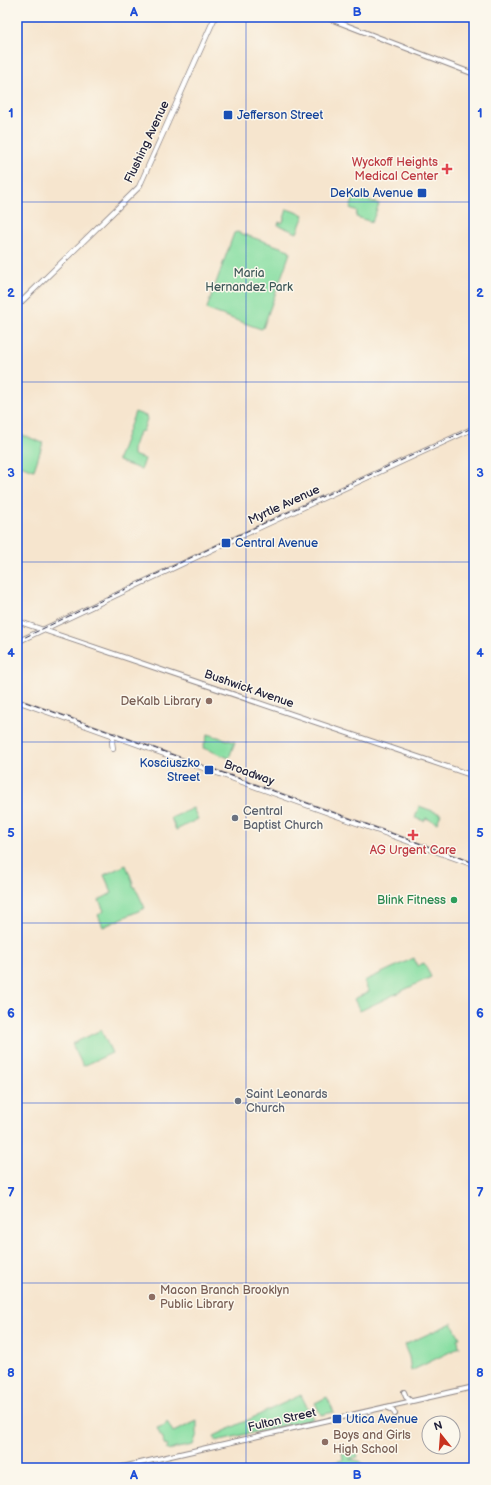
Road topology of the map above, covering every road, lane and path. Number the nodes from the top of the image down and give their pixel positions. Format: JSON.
{"nodes":[{"id":1,"x":215,"y":17,"type":"edge"},
{"id":2,"x":325,"y":17,"type":"edge"},
{"id":3,"x":474,"y":74,"type":"edge"},
{"id":4,"x":17,"y":306,"type":"edge"},
{"id":5,"x":474,"y":428,"type":"edge"},
{"id":6,"x":17,"y":621,"type":"edge"},
{"id":7,"x":43,"y":630,"type":"junction"},
{"id":8,"x":17,"y":642,"type":"edge"},
{"id":9,"x":17,"y":701,"type":"edge"},
{"id":10,"x":114,"y":735,"type":"junction"},
{"id":11,"x":114,"y":749,"type":"dead end"},
{"id":12,"x":474,"y":776,"type":"edge"},
{"id":13,"x":474,"y":865,"type":"edge"},
{"id":14,"x":474,"y":1386,"type":"edge"},
{"id":15,"x":404,"y":1392,"type":"dead end"},
{"id":16,"x":411,"y":1401,"type":"junction"},
{"id":17,"x":386,"y":1407,"type":"junction"},
{"id":18,"x":395,"y":1414,"type":"dead end"},
{"id":19,"x":118,"y":1468,"type":"edge"}],
"edges":[{"from":1,"to":4,"type":"main road","name":"Flushing Avenue"},
{"from":2,"to":3,"type":"main road"},
{"from":5,"to":7,"type":"main road","name":"Myrtle Avenue"},
{"from":6,"to":7,"type":"main road","name":"Bushwick Avenue"},
{"from":7,"to":8,"type":"main road","name":"Myrtle Avenue"},
{"from":7,"to":12,"type":"main road","name":"Bushwick Avenue"},
{"from":9,"to":10,"type":"main road","name":"Broadway"},
{"from":10,"to":11,"type":"main road"},
{"from":10,"to":13,"type":"main road","name":"Broadway"},
{"from":14,"to":16,"type":"main road","name":"Fulton Street"},
{"from":15,"to":16,"type":"main road"},
{"from":16,"to":17,"type":"main road","name":"Fulton Street"},
{"from":17,"to":18,"type":"main road"},
{"from":17,"to":19,"type":"main road","name":"Fulton Street"}]}
